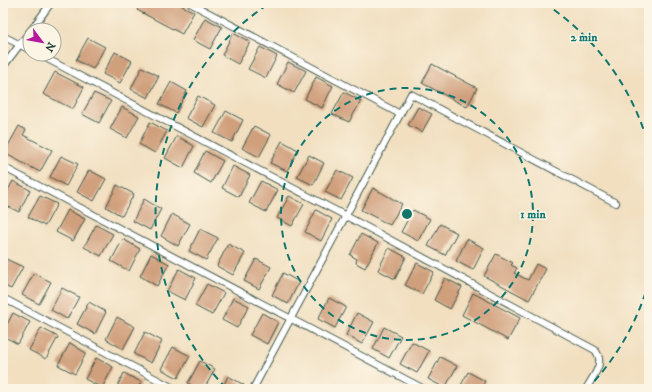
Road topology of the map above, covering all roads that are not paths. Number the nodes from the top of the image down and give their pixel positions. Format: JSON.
{"nodes":[{"id":1,"x":51,"y":3,"type":"edge"},
{"id":2,"x":190,"y":3,"type":"edge"},
{"id":3,"x":36,"y":22,"type":"edge"},
{"id":4,"x":3,"y":36,"type":"edge"},
{"id":5,"x":22,"y":42,"type":"edge"},
{"id":6,"x":20,"y":45,"type":"junction"},
{"id":7,"x":53,"y":62,"type":"edge"},
{"id":8,"x":3,"y":67,"type":"edge"},
{"id":9,"x":400,"y":114,"type":"junction"},
{"id":10,"x":3,"y":167,"type":"edge"},
{"id":11,"x":616,"y":203,"type":"dead end"},
{"id":12,"x":346,"y":216,"type":"junction"},
{"id":13,"x":3,"y":298,"type":"edge"},
{"id":14,"x":291,"y":318,"type":"junction"},
{"id":15,"x":175,"y":389,"type":"edge"},
{"id":16,"x":253,"y":389,"type":"edge"},
{"id":17,"x":424,"y":389,"type":"edge"},
{"id":18,"x":586,"y":389,"type":"edge"}],
"edges":[{"from":1,"to":3,"type":"lane"},
{"from":2,"to":9,"type":"lane"},
{"from":4,"to":6,"type":"lane"},
{"from":5,"to":6,"type":"lane"},
{"from":6,"to":8,"type":"lane"},
{"from":7,"to":12,"type":"lane"},
{"from":9,"to":11,"type":"lane"},
{"from":9,"to":12,"type":"lane"},
{"from":10,"to":14,"type":"lane"},
{"from":12,"to":14,"type":"lane"},
{"from":12,"to":18,"type":"lane"},
{"from":13,"to":15,"type":"lane"},
{"from":14,"to":16,"type":"lane"},
{"from":14,"to":17,"type":"lane"}]}
